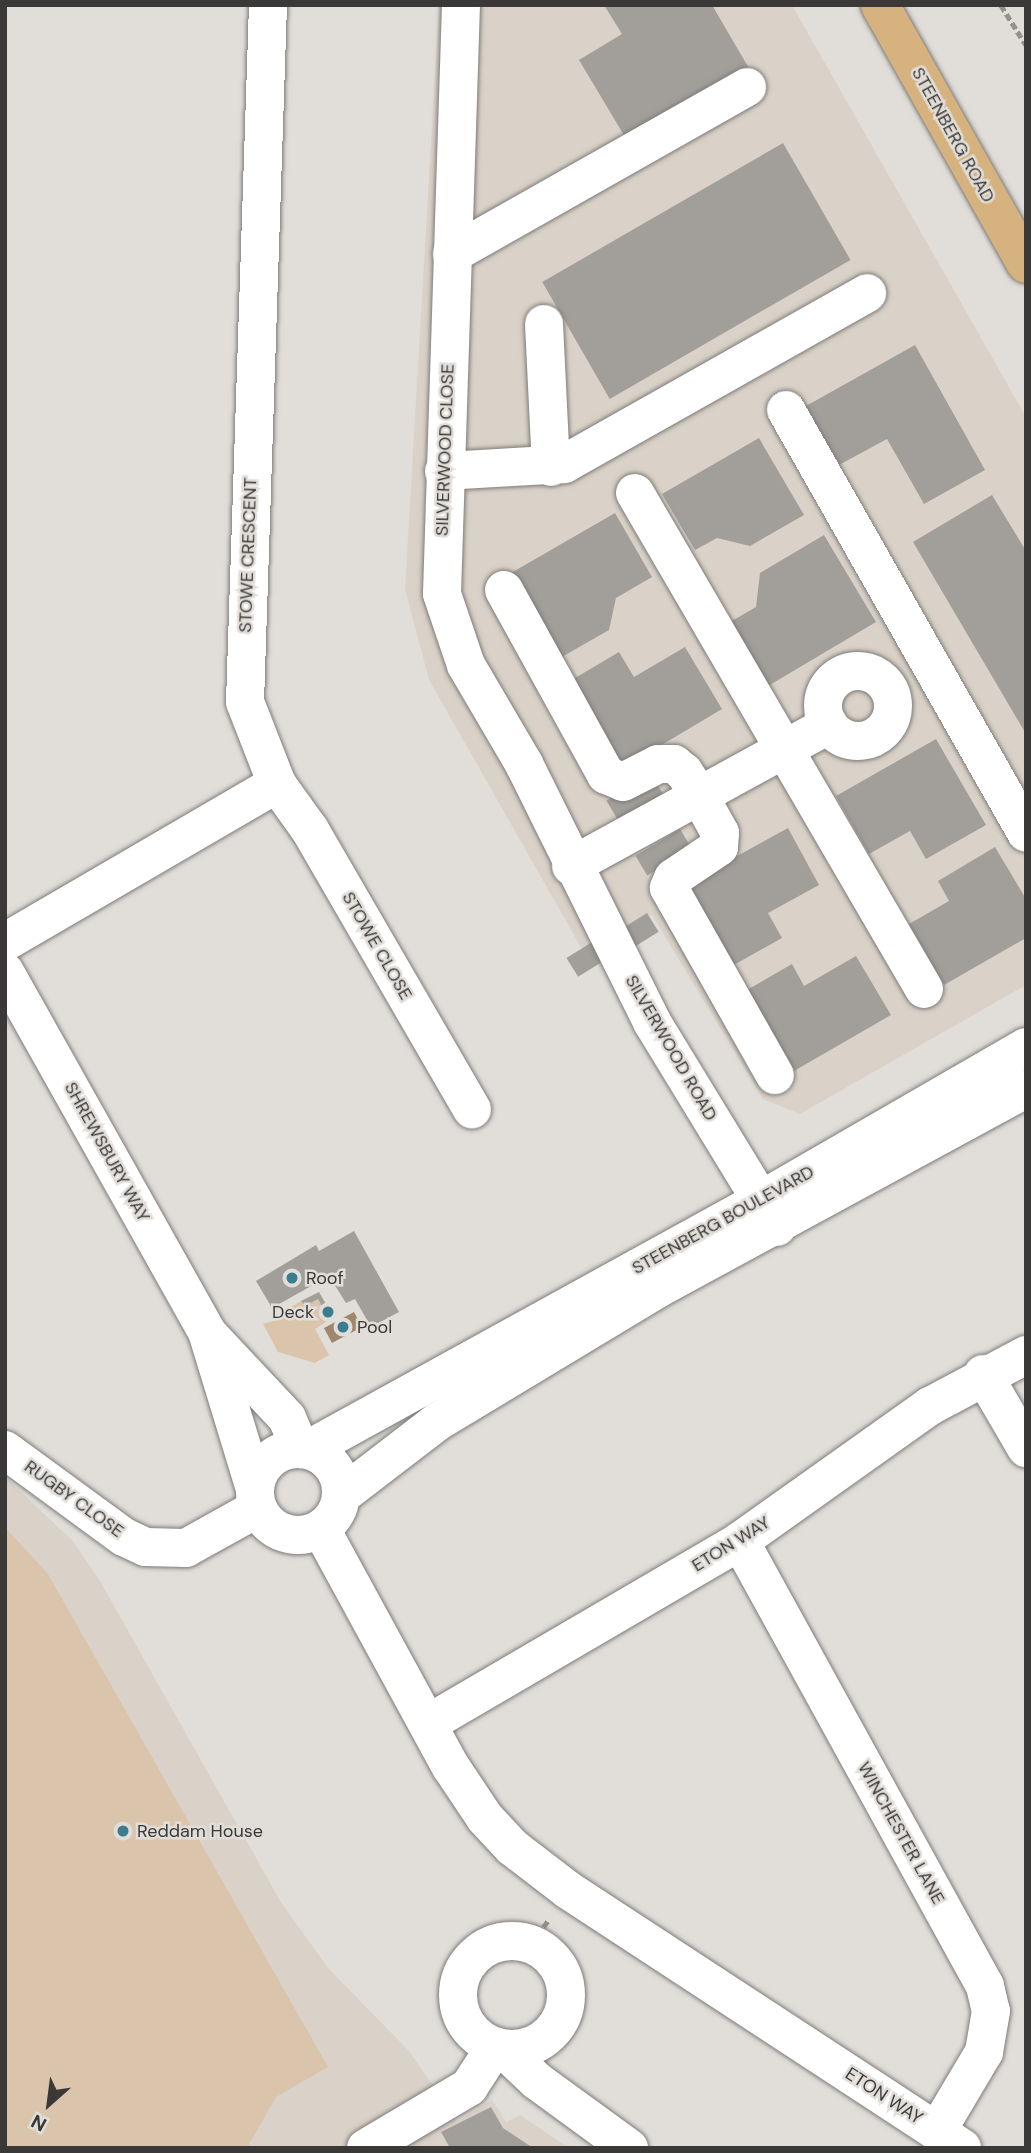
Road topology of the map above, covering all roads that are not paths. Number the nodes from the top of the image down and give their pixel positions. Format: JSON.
{"nodes":[{"id":1,"x":268,"y":5,"type":"edge"},
{"id":2,"x":461,"y":5,"type":"edge"},
{"id":3,"x":880,"y":5,"type":"edge"},
{"id":4,"x":747,"y":87,"type":"dead end"},
{"id":5,"x":452,"y":254,"type":"junction"},
{"id":6,"x":1026,"y":264,"type":"edge"},
{"id":7,"x":867,"y":293,"type":"dead end"},
{"id":8,"x":544,"y":324,"type":"dead end"},
{"id":9,"x":786,"y":410,"type":"dead end"},
{"id":10,"x":551,"y":467,"type":"junction"},
{"id":11,"x":444,"y":471,"type":"junction"},
{"id":12,"x":635,"y":493,"type":"dead end"},
{"id":13,"x":504,"y":590,"type":"dead end"},
{"id":14,"x":926,"y":664,"type":"junction"},
{"id":15,"x":784,"y":750,"type":"junction"},
{"id":16,"x":277,"y":784,"type":"junction"},
{"id":17,"x":700,"y":797,"type":"junction"},
{"id":18,"x":1026,"y":833,"type":"edge"},
{"id":19,"x":571,"y":866,"type":"junction"},
{"id":20,"x":5,"y":942,"type":"edge"},
{"id":21,"x":5,"y":972,"type":"edge"},
{"id":22,"x":924,"y":989,"type":"dead end"},
{"id":23,"x":1026,"y":1046,"type":"edge"},
{"id":24,"x":775,"y":1075,"type":"dead end"},
{"id":25,"x":1026,"y":1089,"type":"edge"},
{"id":26,"x":472,"y":1110,"type":"dead end"},
{"id":27,"x":769,"y":1213,"type":"junction"},
{"id":28,"x":207,"y":1332,"type":"junction"},
{"id":29,"x":1026,"y":1355,"type":"edge"},
{"id":30,"x":488,"y":1370,"type":"junction"},
{"id":31,"x":983,"y":1374,"type":"junction"},
{"id":32,"x":1026,"y":1448,"type":"edge"},
{"id":33,"x":304,"y":1449,"type":"junction"},
{"id":34,"x":5,"y":1451,"type":"edge"},
{"id":35,"x":342,"y":1495,"type":"junction"},
{"id":36,"x":256,"y":1499,"type":"junction"},
{"id":37,"x":321,"y":1529,"type":"junction"},
{"id":38,"x":740,"y":1542,"type":"junction"},
{"id":39,"x":429,"y":1723,"type":"junction"},
{"id":40,"x":545,"y":2037,"type":"junction"},
{"id":41,"x":499,"y":2048,"type":"junction"},
{"id":42,"x":581,"y":2115,"type":"junction"},
{"id":43,"x":950,"y":2139,"type":"edge"},
{"id":44,"x":366,"y":2148,"type":"edge"},
{"id":45,"x":629,"y":2148,"type":"edge"}],
"edges":[{"from":1,"to":16,"type":"street","name":"STOWE CRESCENT"},
{"from":2,"to":5,"type":"street","name":"SILVERWOOD CLOSE"},
{"from":3,"to":6,"type":"main road","name":"STEENBERG ROAD"},
{"from":4,"to":5,"type":"street"},
{"from":5,"to":11,"type":"street","name":"SILVERWOOD CLOSE"},
{"from":7,"to":10,"type":"street"},
{"from":8,"to":10,"type":"street"},
{"from":9,"to":14,"type":"street"},
{"from":10,"to":11,"type":"street"},
{"from":11,"to":19,"type":"street","name":"SILVERWOOD CLOSE"},
{"from":12,"to":15,"type":"street"},
{"from":13,"to":17,"type":"street"},
{"from":14,"to":15,"type":"street"},
{"from":14,"to":18,"type":"street"},
{"from":15,"to":17,"type":"street"},
{"from":15,"to":22,"type":"street"},
{"from":16,"to":20,"type":"street"},
{"from":16,"to":26,"type":"street","name":"STOWE CLOSE"},
{"from":17,"to":19,"type":"street"},
{"from":17,"to":24,"type":"street"},
{"from":19,"to":27,"type":"street","name":"SILVERWOOD ROAD"},
{"from":21,"to":28,"type":"street","name":"SHREWSBURY WAY"},
{"from":23,"to":27,"type":"street","name":"STEENBERG BOULEVARD"},
{"from":25,"to":27,"type":"street","name":"STEENBERG BOULEVARD"},
{"from":27,"to":30,"type":"street","name":"STEENBERG BOULEVARD"},
{"from":28,"to":33,"type":"street"},
{"from":28,"to":36,"type":"street"},
{"from":29,"to":31,"type":"street","name":"ETON WAY"},
{"from":30,"to":33,"type":"street","name":"STEENBERG BOULEVARD"},
{"from":30,"to":35,"type":"street","name":"STEENBERG BOULEVARD"},
{"from":31,"to":32,"type":"street"},
{"from":31,"to":38,"type":"street","name":"ETON WAY"},
{"from":33,"to":35,"type":"street"},
{"from":33,"to":36,"type":"street"},
{"from":34,"to":36,"type":"street","name":"RUGBY CLOSE"},
{"from":35,"to":37,"type":"street"},
{"from":36,"to":37,"type":"street"},
{"from":37,"to":39,"type":"street","name":"ETON WAY"},
{"from":38,"to":39,"type":"street","name":"ETON WAY"},
{"from":38,"to":43,"type":"street","name":"WINCHESTER LANE"},
{"from":39,"to":43,"type":"street","name":"ETON WAY"},
{"from":40,"to":41,"type":"street"},
{"from":40,"to":41,"type":"street"},
{"from":40,"to":42,"type":"street"},
{"from":41,"to":42,"type":"street"},
{"from":41,"to":44,"type":"street"},
{"from":42,"to":45,"type":"street"}]}
